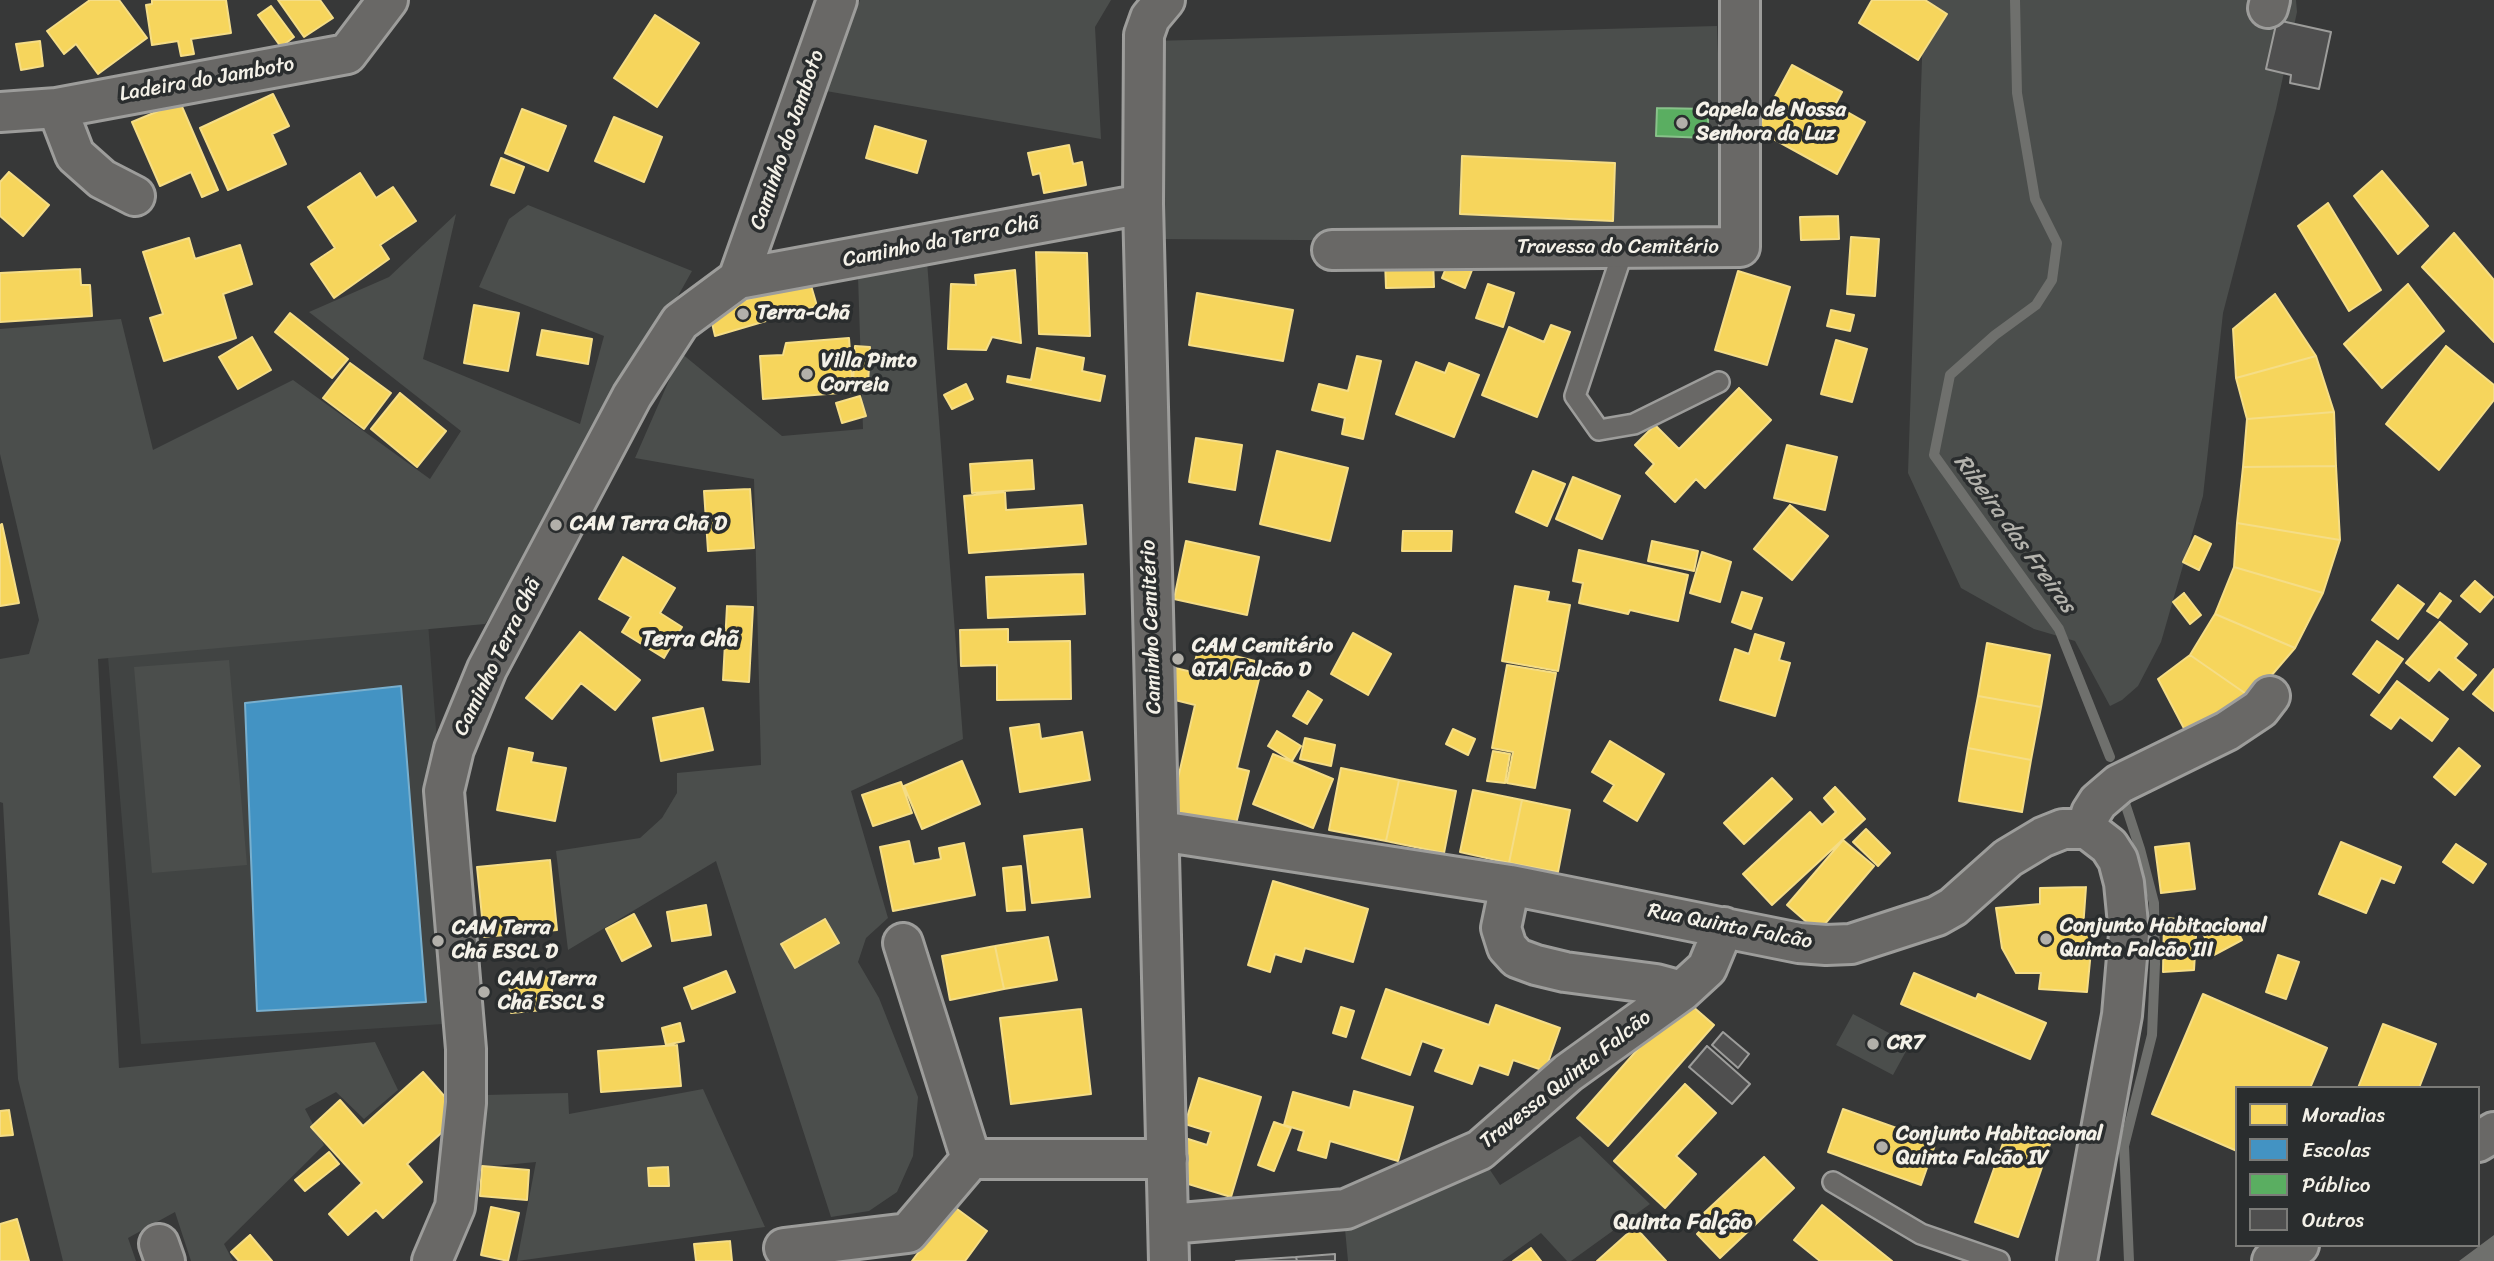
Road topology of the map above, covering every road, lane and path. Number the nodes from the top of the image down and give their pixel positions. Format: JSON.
{"nodes":[{"id":1,"x":388,"y":0,"type":"edge"},
{"id":2,"x":837,"y":0,"type":"edge"},
{"id":3,"x":1165,"y":0,"type":"edge"},
{"id":4,"x":1740,"y":0,"type":"edge"},
{"id":5,"x":57,"y":108,"type":"junction"},
{"id":6,"x":0,"y":112,"type":"edge"},
{"id":7,"x":135,"y":196,"type":"dead end"},
{"id":8,"x":1143,"y":204,"type":"junction"},
{"id":9,"x":1624,"y":248,"type":"junction"},
{"id":10,"x":1332,"y":250,"type":"dead end"},
{"id":11,"x":738,"y":279,"type":"junction"},
{"id":12,"x":1719,"y":382,"type":"dead end"},
{"id":13,"x":2270,"y":695,"type":"dead end"},
{"id":14,"x":2087,"y":829,"type":"junction"},
{"id":15,"x":1160,"y":831,"type":"junction"},
{"id":16,"x":1510,"y":885,"type":"junction"},
{"id":17,"x":1724,"y":927,"type":"junction"},
{"id":18,"x":903,"y":943,"type":"dead end"},
{"id":19,"x":1682,"y":991,"type":"junction"},
{"id":20,"x":971,"y":1159,"type":"junction"},
{"id":21,"x":1167,"y":1159,"type":"junction"},
{"id":22,"x":1833,"y":1182,"type":"dead end"},
{"id":23,"x":1169,"y":1223,"type":"junction"},
{"id":24,"x":2296,"y":1247,"type":"edge"},
{"id":25,"x":784,"y":1248,"type":"dead end"},
{"id":26,"x":432,"y":1261,"type":"edge"},
{"id":27,"x":1169,"y":1261,"type":"edge"},
{"id":28,"x":1999,"y":1261,"type":"edge"},
{"id":29,"x":2077,"y":1261,"type":"edge"},
{"id":30,"x":2272,"y":1261,"type":"edge"}],
"edges":[{"from":1,"to":5,"type":"street","name":"Ladeira do Jamboto"},
{"from":2,"to":11,"type":"street","name":"Caminho do Jamboto"},
{"from":3,"to":8,"type":"street","name":"Caminho Cemitério"},
{"from":4,"to":9,"type":"street","name":"Travessa do Cemitério"},
{"from":5,"to":6,"type":"street","name":"Ladeira do Jamboto"},
{"from":5,"to":7,"type":"street"},
{"from":8,"to":11,"type":"street","name":"Caminho da Terra Chã"},
{"from":8,"to":15,"type":"street","name":"Caminho Cemitério"},
{"from":9,"to":10,"type":"street","name":"Travessa do Cemitério"},
{"from":9,"to":12,"type":"lane"},
{"from":11,"to":26,"type":"street","name":"Caminho Terra Chã"},
{"from":13,"to":14,"type":"street"},
{"from":14,"to":17,"type":"street","name":"Rua Quinta Falcão"},
{"from":14,"to":29,"type":"street"},
{"from":15,"to":16,"type":"street","name":"Rua Quinta Falcão"},
{"from":15,"to":21,"type":"street","name":"Caminho Cemitério"},
{"from":16,"to":17,"type":"street","name":"Rua Quinta Falcão"},
{"from":16,"to":19,"type":"street"},
{"from":17,"to":19,"type":"street","name":"Travessa Quinta Falcão"},
{"from":18,"to":20,"type":"street"},
{"from":19,"to":23,"type":"street","name":"Travessa Quinta Falcão"},
{"from":20,"to":21,"type":"street"},
{"from":20,"to":25,"type":"street"},
{"from":21,"to":23,"type":"street","name":"Caminho Cemitério"},
{"from":22,"to":28,"type":"lane"},
{"from":23,"to":27,"type":"street","name":"Caminho Cemitério"},
{"from":24,"to":30,"type":"street"}]}
